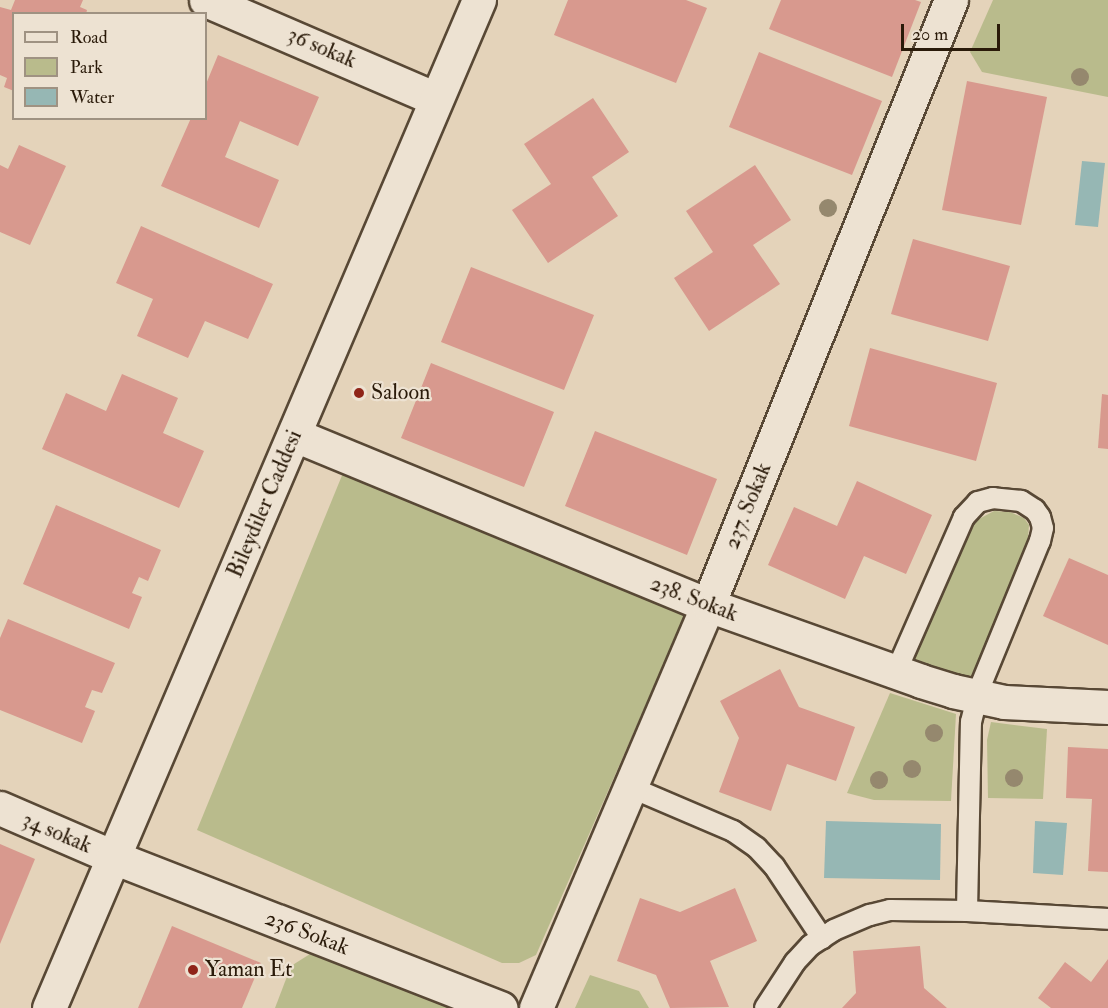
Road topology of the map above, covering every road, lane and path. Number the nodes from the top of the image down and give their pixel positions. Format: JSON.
{"nodes":[{"id":1,"x":206,"y":0,"type":"edge"},
{"id":2,"x":478,"y":0,"type":"edge"},
{"id":3,"x":951,"y":0,"type":"edge"},
{"id":4,"x":436,"y":99,"type":"junction"},
{"id":5,"x":295,"y":435,"type":"junction"},
{"id":6,"x":708,"y":605,"type":"junction"},
{"id":7,"x":896,"y":672,"type":"junction"},
{"id":8,"x":977,"y":697,"type":"junction"},
{"id":9,"x":1108,"y":707,"type":"edge"},
{"id":10,"x":630,"y":788,"type":"junction"},
{"id":11,"x":0,"y":808,"type":"edge"},
{"id":12,"x":113,"y":857,"type":"junction"},
{"id":13,"x":967,"y":911,"type":"junction"},
{"id":14,"x":1108,"y":919,"type":"edge"},
{"id":15,"x":822,"y":938,"type":"junction"},
{"id":16,"x":49,"y":1008,"type":"edge"},
{"id":17,"x":501,"y":1008,"type":"edge"},
{"id":18,"x":536,"y":1008,"type":"edge"},
{"id":19,"x":765,"y":1008,"type":"edge"}],
"edges":[{"from":1,"to":4,"type":"street","name":"36 sokak"},
{"from":2,"to":4,"type":"street","name":"Bileydiler Caddesi"},
{"from":3,"to":6,"type":"street","name":"237. Sokak"},
{"from":4,"to":5,"type":"street","name":"Bileydiler Caddesi"},
{"from":5,"to":6,"type":"street","name":"238. Sokak"},
{"from":5,"to":12,"type":"street","name":"Bileydiler Caddesi"},
{"from":6,"to":7,"type":"street","name":"238. Sokak"},
{"from":6,"to":10,"type":"street","name":"237. Sokak"},
{"from":7,"to":8,"type":"street","name":"238. Sokak"},
{"from":7,"to":8,"type":"lane"},
{"from":8,"to":9,"type":"street","name":"238. Sokak"},
{"from":8,"to":13,"type":"lane"},
{"from":10,"to":15,"type":"lane"},
{"from":10,"to":18,"type":"street","name":"237. Sokak"},
{"from":11,"to":12,"type":"street","name":"34 sokak"},
{"from":12,"to":16,"type":"street","name":"Bileydiler Caddesi"},
{"from":12,"to":17,"type":"street","name":"236 Sokak"},
{"from":13,"to":14,"type":"lane"},
{"from":13,"to":15,"type":"lane"},
{"from":15,"to":19,"type":"lane"}]}
